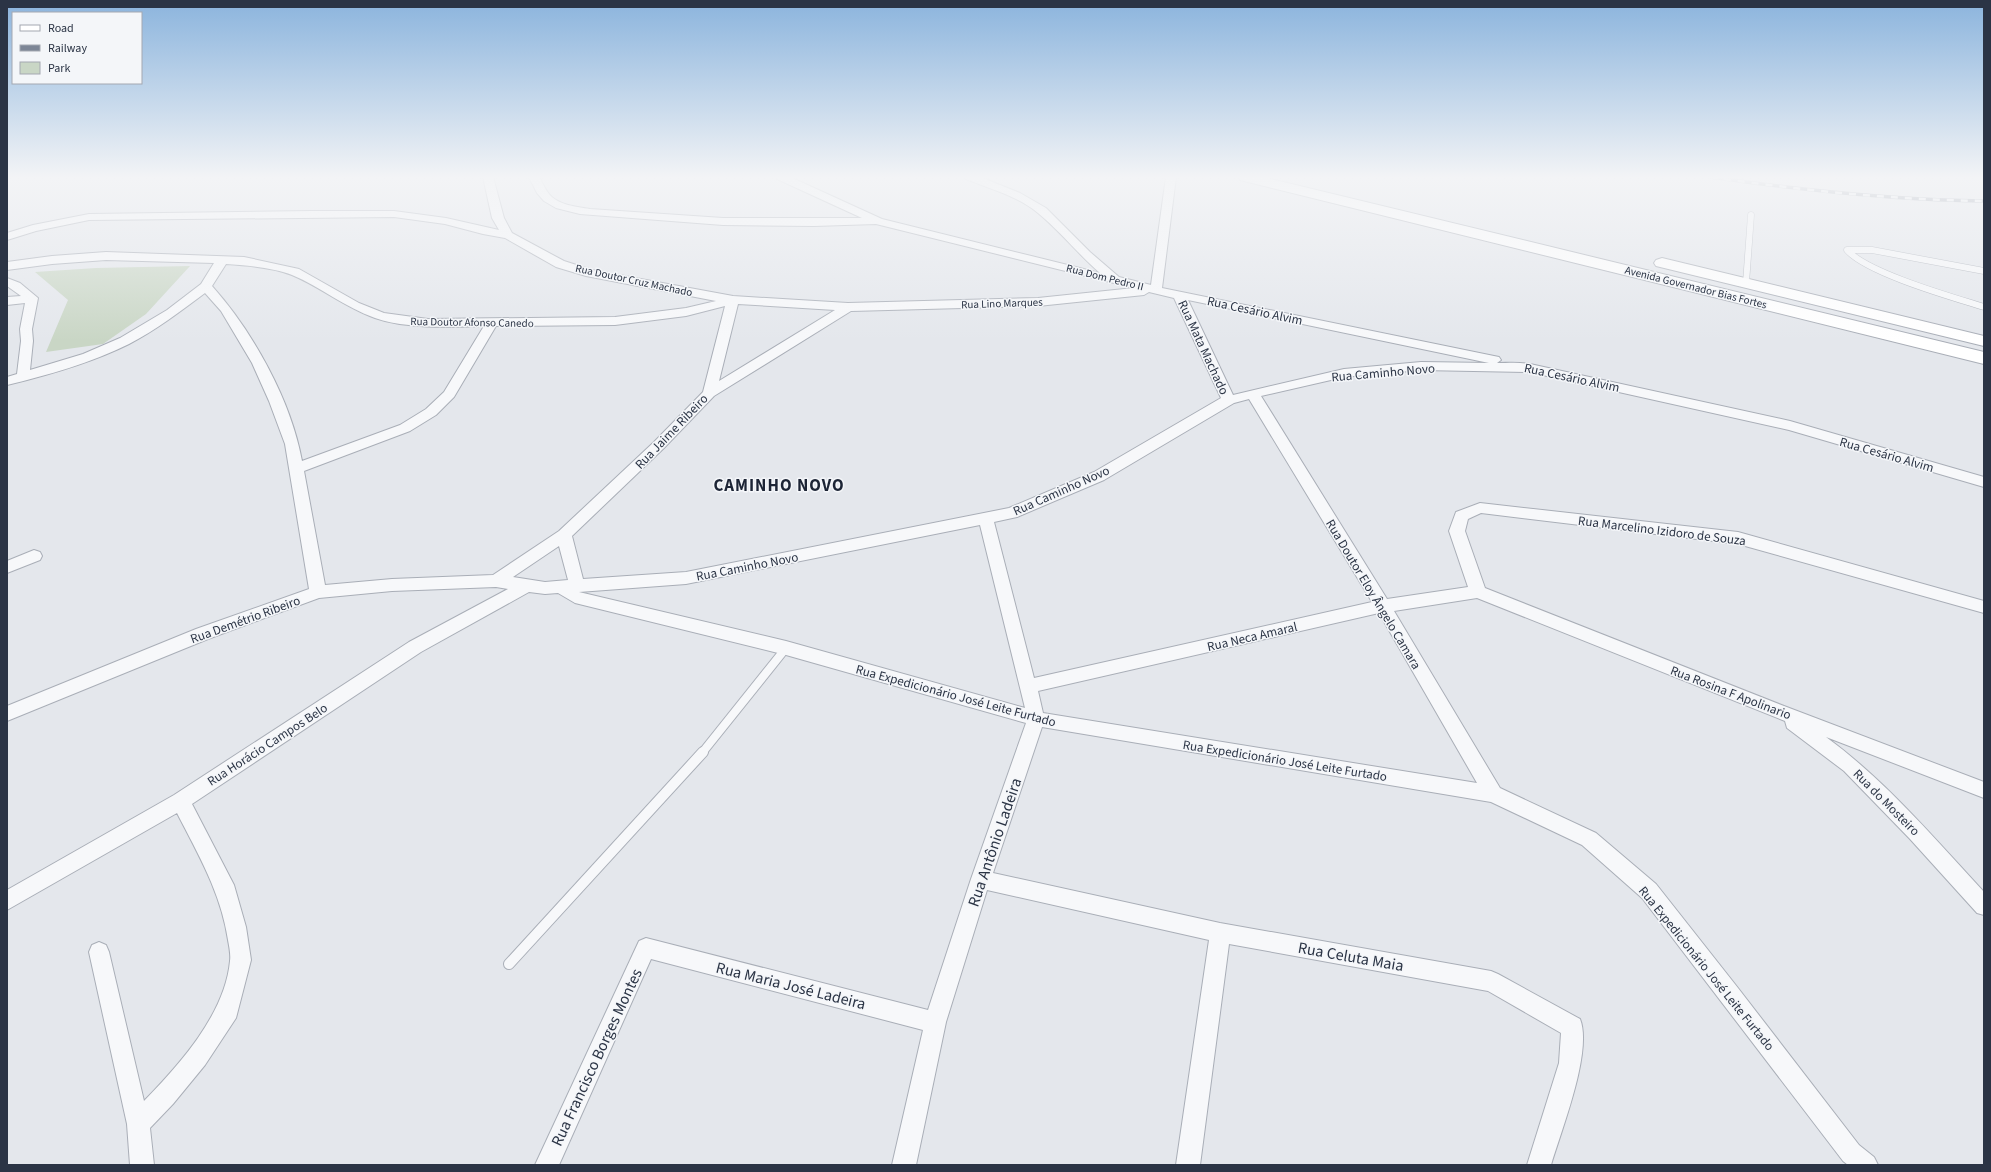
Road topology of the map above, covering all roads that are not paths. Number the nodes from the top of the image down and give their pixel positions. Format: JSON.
{"nodes":[{"id":1,"x":21,"y":232,"type":"edge"},
{"id":2,"x":487,"y":232,"type":"edge"},
{"id":3,"x":506,"y":232,"type":"edge"},
{"id":4,"x":921,"y":232,"type":"edge"},
{"id":5,"x":1063,"y":232,"type":"edge"},
{"id":6,"x":1164,"y":232,"type":"edge"},
{"id":7,"x":1500,"y":232,"type":"edge"},
{"id":8,"x":1503,"y":232,"type":"edge"},
{"id":9,"x":1747,"y":232,"type":"edge"},
{"id":10,"x":508,"y":235,"type":"junction"},
{"id":11,"x":7,"y":236,"type":"edge"},
{"id":12,"x":1622,"y":253,"type":"dead end"},
{"id":13,"x":1645,"y":259,"type":"dead end"},
{"id":14,"x":222,"y":261,"type":"junction"},
{"id":15,"x":7,"y":266,"type":"edge"},
{"id":16,"x":1984,"y":271,"type":"edge"},
{"id":17,"x":1117,"y":280,"type":"junction"},
{"id":18,"x":7,"y":282,"type":"edge"},
{"id":19,"x":206,"y":286,"type":"junction"},
{"id":20,"x":1735,"y":286,"type":"junction"},
{"id":21,"x":1156,"y":290,"type":"junction"},
{"id":22,"x":1179,"y":294,"type":"junction"},
{"id":23,"x":32,"y":298,"type":"junction"},
{"id":24,"x":733,"y":300,"type":"junction"},
{"id":25,"x":7,"y":301,"type":"edge"},
{"id":26,"x":848,"y":306,"type":"junction"},
{"id":27,"x":1984,"y":307,"type":"edge"},
{"id":28,"x":492,"y":323,"type":"junction"},
{"id":29,"x":1984,"y":340,"type":"edge"},
{"id":30,"x":1984,"y":358,"type":"edge"},
{"id":31,"x":1530,"y":368,"type":"junction"},
{"id":32,"x":23,"y":376,"type":"junction"},
{"id":33,"x":7,"y":381,"type":"edge"},
{"id":34,"x":710,"y":394,"type":"junction"},
{"id":35,"x":1253,"y":395,"type":"junction"},
{"id":36,"x":1229,"y":400,"type":"junction"},
{"id":37,"x":296,"y":470,"type":"junction"},
{"id":38,"x":1984,"y":482,"type":"edge"},
{"id":39,"x":986,"y":520,"type":"junction"},
{"id":40,"x":564,"y":535,"type":"junction"},
{"id":41,"x":34,"y":556,"type":"dead end"},
{"id":42,"x":7,"y":567,"type":"edge"},
{"id":43,"x":496,"y":581,"type":"junction"},
{"id":44,"x":526,"y":586,"type":"junction"},
{"id":45,"x":569,"y":586,"type":"junction"},
{"id":46,"x":318,"y":592,"type":"junction"},
{"id":47,"x":1478,"y":592,"type":"junction"},
{"id":48,"x":1383,"y":606,"type":"junction"},
{"id":49,"x":1984,"y":607,"type":"edge"},
{"id":50,"x":786,"y":648,"type":"junction"},
{"id":51,"x":1028,"y":686,"type":"junction"},
{"id":52,"x":1778,"y":711,"type":"junction"},
{"id":53,"x":7,"y":714,"type":"edge"},
{"id":54,"x":1036,"y":718,"type":"junction"},
{"id":55,"x":1984,"y":790,"type":"edge"},
{"id":56,"x":1493,"y":794,"type":"junction"},
{"id":57,"x":181,"y":801,"type":"junction"},
{"id":58,"x":981,"y":879,"type":"junction"},
{"id":59,"x":7,"y":900,"type":"edge"},
{"id":60,"x":1984,"y":906,"type":"edge"},
{"id":61,"x":1220,"y":933,"type":"junction"},
{"id":62,"x":646,"y":948,"type":"joint"},
{"id":63,"x":99,"y":952,"type":"dead end"},
{"id":64,"x":509,"y":964,"type":"dead end"},
{"id":65,"x":935,"y":1022,"type":"junction"},
{"id":66,"x":138,"y":1124,"type":"junction"},
{"id":67,"x":142,"y":1165,"type":"edge"},
{"id":68,"x":547,"y":1165,"type":"edge"},
{"id":69,"x":904,"y":1165,"type":"edge"},
{"id":70,"x":1188,"y":1165,"type":"edge"},
{"id":71,"x":1539,"y":1165,"type":"edge"},
{"id":72,"x":1866,"y":1165,"type":"edge"}],
"edges":[{"from":1,"to":11,"type":"street"},
{"from":2,"to":10,"type":"street"},
{"from":3,"to":10,"type":"street"},
{"from":4,"to":17,"type":"street","name":"Rua Dom Pedro II"},
{"from":5,"to":17,"type":"street"},
{"from":6,"to":21,"type":"street"},
{"from":7,"to":20,"type":"main road","name":"Avenida Governador Bias Fortes"},
{"from":8,"to":12,"type":"main road","name":"Avenida Governador Bias Fortes"},
{"from":9,"to":20,"type":"lane"},
{"from":10,"to":24,"type":"street","name":"Rua Doutor Cruz Machado"},
{"from":13,"to":20,"type":"main road","name":"Avenida Governador Bias Fortes"},
{"from":14,"to":15,"type":"street","name":"Rua Doutor Afonso Canedo"},
{"from":14,"to":19,"type":"street"},
{"from":14,"to":28,"type":"street","name":"Rua Doutor Afonso Canedo"},
{"from":16,"to":27,"type":"lane"},
{"from":17,"to":21,"type":"street","name":"Rua Dom Pedro II"},
{"from":18,"to":23,"type":"street"},
{"from":19,"to":32,"type":"street"},
{"from":19,"to":37,"type":"street"},
{"from":20,"to":29,"type":"main road","name":"Avenida Governador Bias Fortes"},
{"from":20,"to":30,"type":"main road","name":"Avenida Governador Bias Fortes"},
{"from":21,"to":22,"type":"street","name":"Rua Cesário Alvim"},
{"from":21,"to":26,"type":"street","name":"Rua Lino Marques"},
{"from":22,"to":31,"type":"street","name":"Rua Cesário Alvim"},
{"from":22,"to":36,"type":"street","name":"Rua Mata Machado"},
{"from":23,"to":25,"type":"street"},
{"from":23,"to":32,"type":"street"},
{"from":24,"to":26,"type":"street","name":"Rua Lino Marques"},
{"from":24,"to":28,"type":"street","name":"Rua Doutor Afonso Canedo"},
{"from":24,"to":34,"type":"street","name":"Rua Jaime Ribeiro"},
{"from":26,"to":34,"type":"street"},
{"from":28,"to":37,"type":"street"},
{"from":31,"to":35,"type":"street","name":"Rua Caminho Novo"},
{"from":31,"to":38,"type":"street","name":"Rua Cesário Alvim"},
{"from":32,"to":33,"type":"street"},
{"from":34,"to":40,"type":"street","name":"Rua Jaime Ribeiro"},
{"from":35,"to":36,"type":"street","name":"Rua Caminho Novo"},
{"from":35,"to":48,"type":"street","name":"Rua Doutor Eloy Ângelo Camara"},
{"from":36,"to":39,"type":"street","name":"Rua Caminho Novo"},
{"from":37,"to":46,"type":"street"},
{"from":39,"to":45,"type":"street","name":"Rua Caminho Novo"},
{"from":39,"to":51,"type":"street"},
{"from":40,"to":43,"type":"street","name":"Rua Jaime Ribeiro"},
{"from":40,"to":45,"type":"street"},
{"from":41,"to":42,"type":"street"},
{"from":43,"to":44,"type":"street","name":"Rua Demétrio Ribeiro"},
{"from":43,"to":46,"type":"street","name":"Rua Demétrio Ribeiro"},
{"from":44,"to":45,"type":"street","name":"Rua Caminho Novo"},
{"from":44,"to":57,"type":"street","name":"Rua Horácio Campos Belo"},
{"from":45,"to":50,"type":"street","name":"Rua Expedicionário José Leite Furtado"},
{"from":46,"to":53,"type":"street","name":"Rua Demétrio Ribeiro"},
{"from":47,"to":48,"type":"street","name":"Rua Neca Amaral"},
{"from":47,"to":49,"type":"street","name":"Rua Marcelino Izidoro de Souza"},
{"from":47,"to":52,"type":"street","name":"Rua Rosina F Apolinario"},
{"from":48,"to":51,"type":"street","name":"Rua Neca Amaral"},
{"from":48,"to":56,"type":"street","name":"Rua Doutor Eloy Ângelo Camara"},
{"from":50,"to":54,"type":"street","name":"Rua Expedicionário José Leite Furtado"},
{"from":50,"to":64,"type":"lane"},
{"from":51,"to":54,"type":"street"},
{"from":52,"to":55,"type":"street","name":"Rua Rosina F Apolinario"},
{"from":52,"to":60,"type":"street","name":"Rua do Mosteiro"},
{"from":54,"to":56,"type":"street","name":"Rua Expedicionário José Leite Furtado"},
{"from":54,"to":58,"type":"street","name":"Rua Antônio Ladeira"},
{"from":56,"to":72,"type":"street","name":"Rua Expedicionário José Leite Furtado"},
{"from":57,"to":59,"type":"street","name":"Rua Horácio Campos Belo"},
{"from":57,"to":66,"type":"street"},
{"from":58,"to":61,"type":"street","name":"Rua Celuta Maia"},
{"from":58,"to":65,"type":"street","name":"Rua Antônio Ladeira"},
{"from":61,"to":70,"type":"street"},
{"from":61,"to":71,"type":"street","name":"Rua Celuta Maia"},
{"from":62,"to":65,"type":"street","name":"Rua Maria José Ladeira"},
{"from":62,"to":68,"type":"street","name":"Rua Francisco Borges Montes"},
{"from":63,"to":66,"type":"street"},
{"from":65,"to":69,"type":"street","name":"Rua Antônio Ladeira"},
{"from":66,"to":67,"type":"street"}]}
